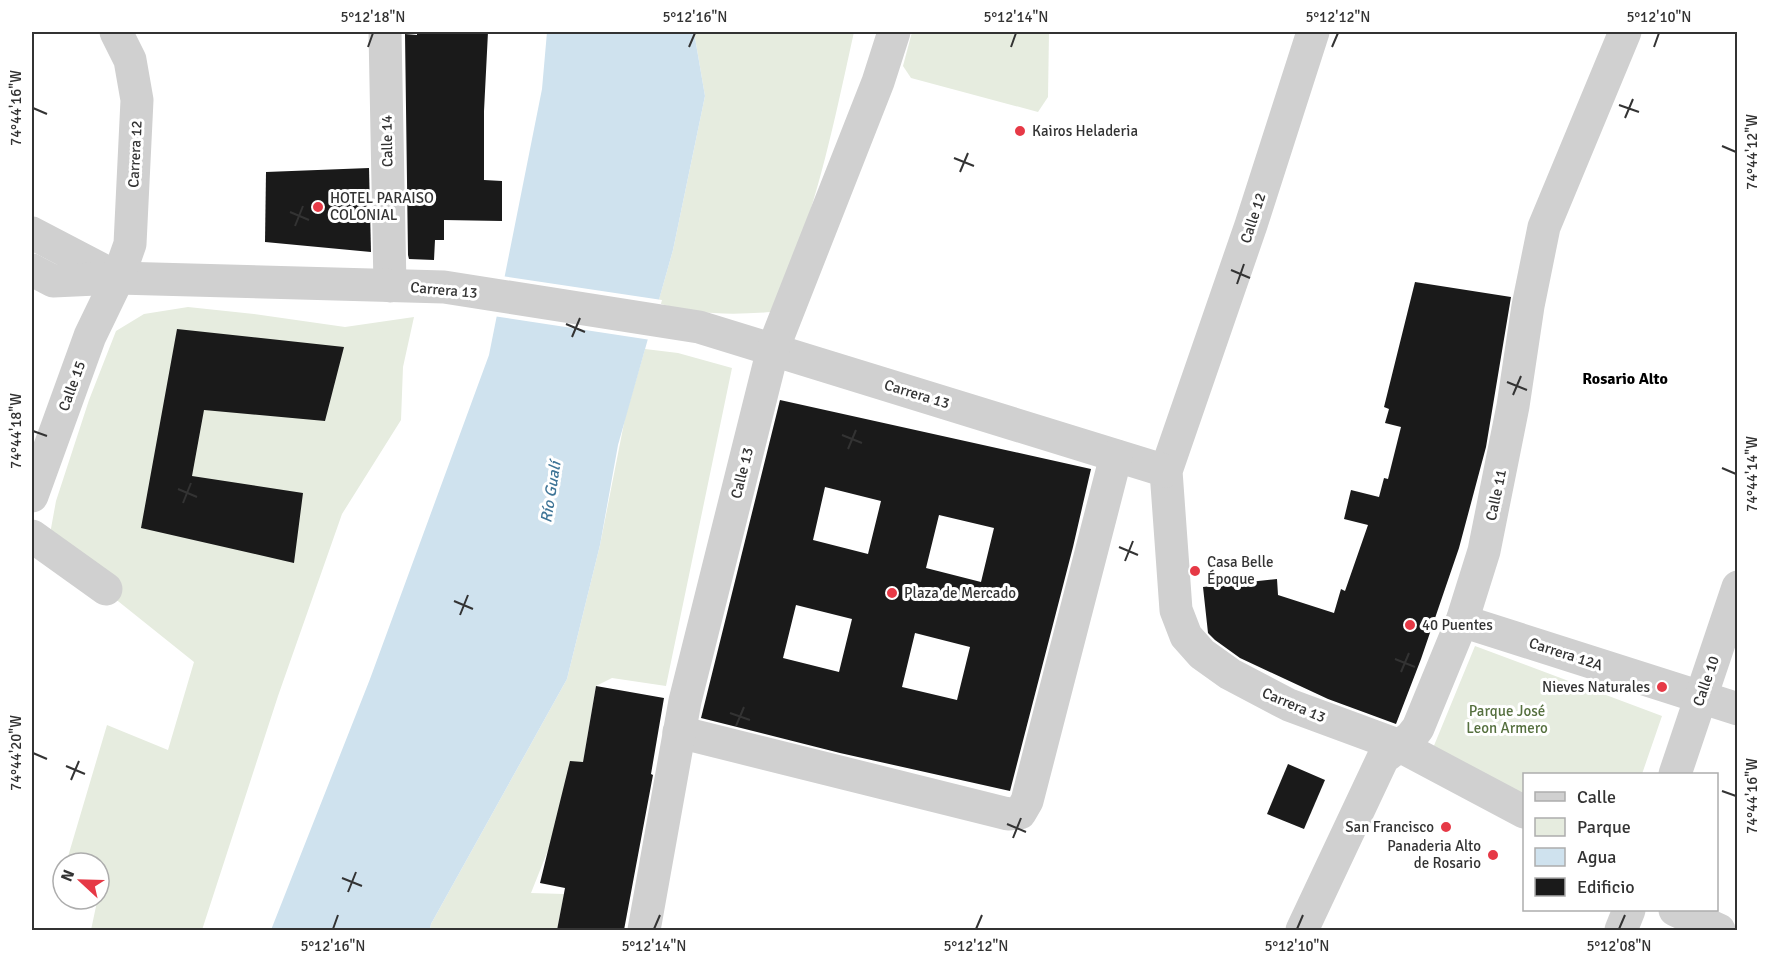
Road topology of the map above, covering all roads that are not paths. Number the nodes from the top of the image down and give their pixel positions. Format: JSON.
{"nodes":[{"id":1,"x":116,"y":32,"type":"edge"},
{"id":2,"x":385,"y":32,"type":"edge"},
{"id":3,"x":894,"y":32,"type":"edge"},
{"id":4,"x":1313,"y":32,"type":"edge"},
{"id":5,"x":1625,"y":32,"type":"edge"},
{"id":6,"x":32,"y":233,"type":"edge"},
{"id":7,"x":32,"y":270,"type":"edge"},
{"id":8,"x":118,"y":278,"type":"junction"},
{"id":9,"x":390,"y":286,"type":"junction"},
{"id":10,"x":773,"y":349,"type":"junction"},
{"id":11,"x":1116,"y":456,"type":"junction"},
{"id":12,"x":1166,"y":471,"type":"junction"},
{"id":13,"x":32,"y":496,"type":"edge"},
{"id":14,"x":32,"y":536,"type":"edge"},
{"id":15,"x":1737,"y":587,"type":"edge"},
{"id":16,"x":106,"y":589,"type":"dead end"},
{"id":17,"x":1462,"y":621,"type":"junction"},
{"id":18,"x":1700,"y":698,"type":"junction"},
{"id":19,"x":1737,"y":709,"type":"edge"},
{"id":20,"x":679,"y":732,"type":"junction"},
{"id":21,"x":1400,"y":746,"type":"junction"},
{"id":22,"x":1675,"y":773,"type":"edge"},
{"id":23,"x":1523,"y":811,"type":"edge"},
{"id":24,"x":1628,"y":911,"type":"edge"},
{"id":25,"x":1679,"y":911,"type":"edge"},
{"id":26,"x":644,"y":930,"type":"edge"},
{"id":27,"x":1302,"y":930,"type":"edge"},
{"id":28,"x":1621,"y":930,"type":"edge"},
{"id":29,"x":1719,"y":930,"type":"edge"}],
"edges":[{"from":1,"to":8,"type":"street","name":"Carrera 12"},
{"from":2,"to":9,"type":"street","name":"Calle 14"},
{"from":3,"to":10,"type":"street","name":"Calle 13"},
{"from":4,"to":12,"type":"street","name":"Calle 12"},
{"from":5,"to":17,"type":"street","name":"Calle 11"},
{"from":6,"to":8,"type":"street","name":"Carrera 13"},
{"from":7,"to":8,"type":"street","name":"Carrera 13"},
{"from":8,"to":9,"type":"street","name":"Carrera 13"},
{"from":8,"to":13,"type":"street","name":"Calle 15"},
{"from":9,"to":10,"type":"street","name":"Carrera 13"},
{"from":10,"to":11,"type":"street","name":"Carrera 13"},
{"from":10,"to":20,"type":"street","name":"Calle 13"},
{"from":11,"to":12,"type":"street","name":"Carrera 13"},
{"from":11,"to":20,"type":"street"},
{"from":12,"to":21,"type":"street","name":"Carrera 13"},
{"from":14,"to":16,"type":"street"},
{"from":15,"to":18,"type":"street","name":"Calle 10"},
{"from":17,"to":18,"type":"street","name":"Carrera 12A"},
{"from":17,"to":21,"type":"street","name":"Calle 11"},
{"from":18,"to":19,"type":"street","name":"Carrera 12A"},
{"from":18,"to":22,"type":"street","name":"Calle 10"},
{"from":20,"to":26,"type":"street","name":"Calle 13"},
{"from":21,"to":23,"type":"street","name":"Carrera 13"},
{"from":21,"to":27,"type":"street","name":"Calle 11"},
{"from":24,"to":28,"type":"street"},
{"from":25,"to":29,"type":"street"}]}
